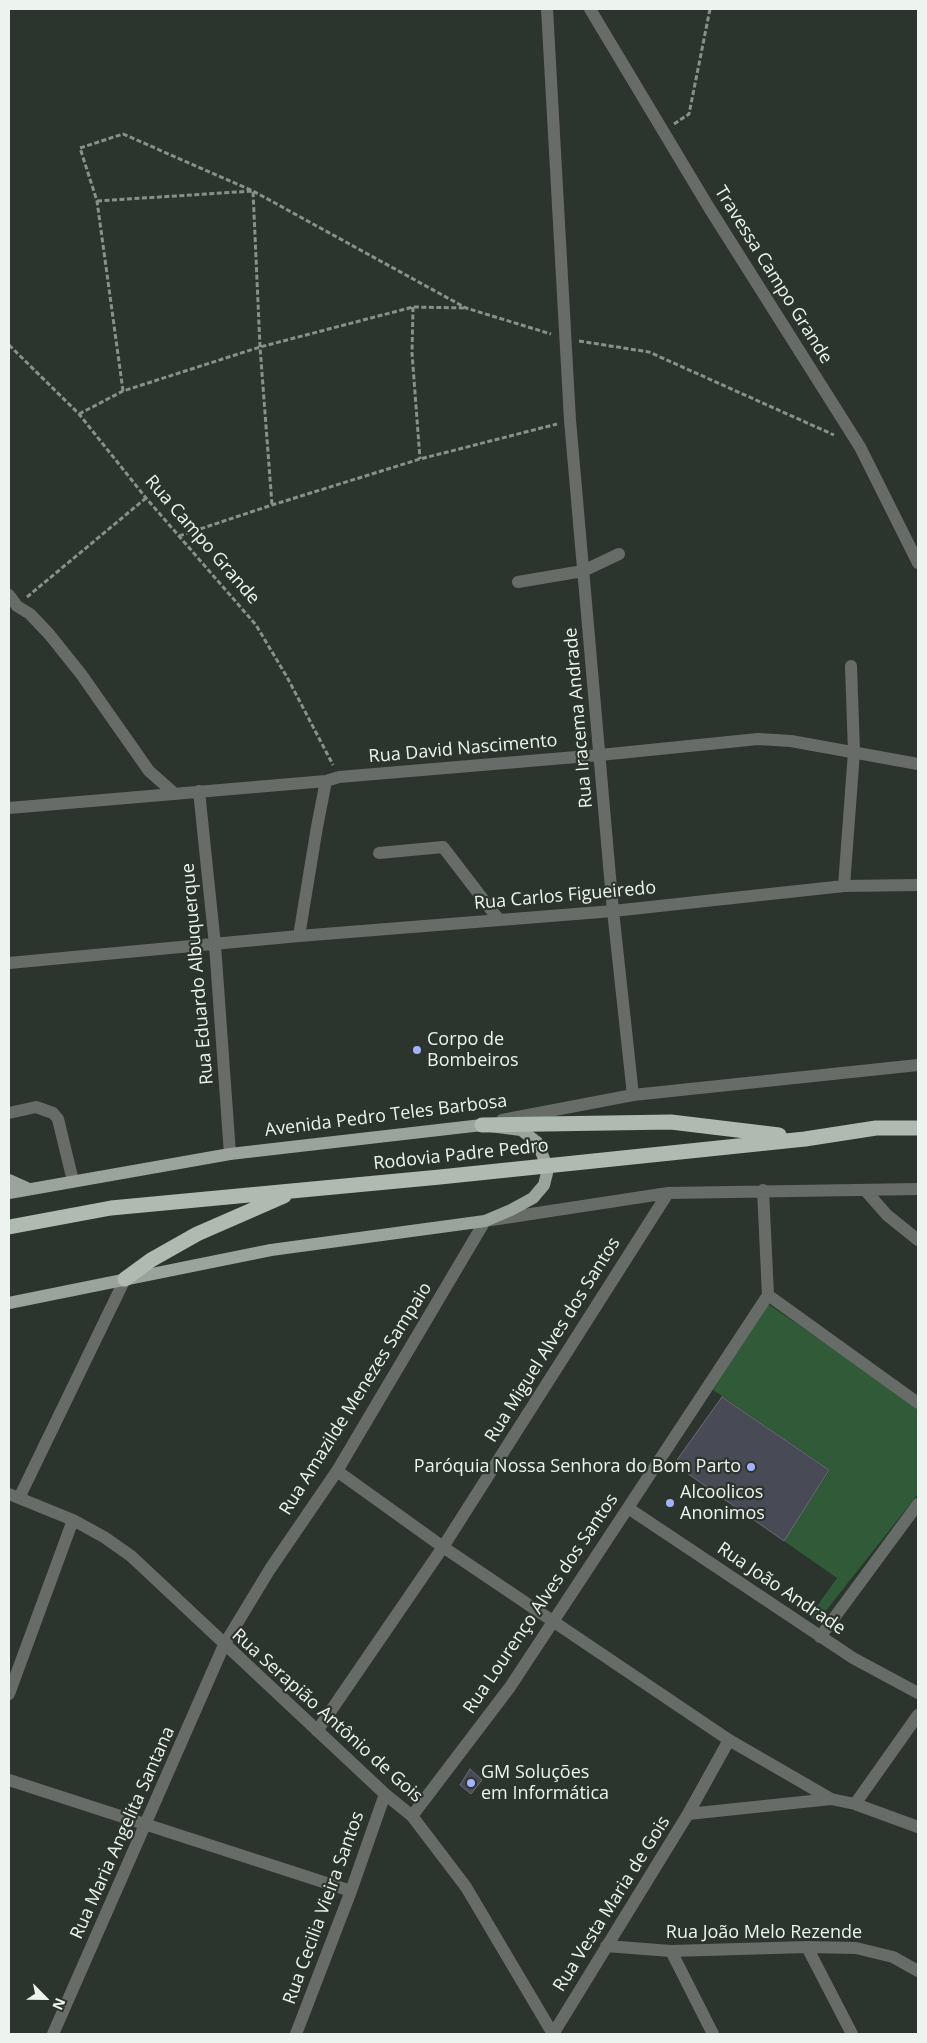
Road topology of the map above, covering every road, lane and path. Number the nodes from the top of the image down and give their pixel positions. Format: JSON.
{"nodes":[{"id":1,"x":547,"y":9,"type":"edge"},
{"id":2,"x":590,"y":9,"type":"edge"},
{"id":3,"x":710,"y":9,"type":"edge"},
{"id":4,"x":664,"y":132,"type":"junction"},
{"id":5,"x":252,"y":191,"type":"junction"},
{"id":6,"x":98,"y":201,"type":"junction"},
{"id":7,"x":413,"y":307,"type":"junction"},
{"id":8,"x":466,"y":308,"type":"junction"},
{"id":9,"x":565,"y":338,"type":"junction"},
{"id":10,"x":9,"y":346,"type":"edge"},
{"id":11,"x":260,"y":347,"type":"junction"},
{"id":12,"x":123,"y":391,"type":"junction"},
{"id":13,"x":79,"y":414,"type":"junction"},
{"id":14,"x":570,"y":420,"type":"junction"},
{"id":15,"x":860,"y":446,"type":"junction"},
{"id":16,"x":420,"y":459,"type":"junction"},
{"id":17,"x":146,"y":498,"type":"junction"},
{"id":18,"x":272,"y":505,"type":"junction"},
{"id":19,"x":179,"y":536,"type":"junction"},
{"id":20,"x":619,"y":554,"type":"dead end"},
{"id":21,"x":918,"y":563,"type":"edge"},
{"id":22,"x":583,"y":571,"type":"junction"},
{"id":23,"x":518,"y":582,"type":"dead end"},
{"id":24,"x":9,"y":595,"type":"edge"},
{"id":25,"x":13,"y":609,"type":"edge"},
{"id":26,"x":851,"y":666,"type":"dead end"},
{"id":27,"x":854,"y":752,"type":"junction"},
{"id":28,"x":600,"y":755,"type":"junction"},
{"id":29,"x":918,"y":764,"type":"edge"},
{"id":30,"x":340,"y":777,"type":"junction"},
{"id":31,"x":326,"y":780,"type":"junction"},
{"id":32,"x":199,"y":792,"type":"junction"},
{"id":33,"x":175,"y":794,"type":"junction"},
{"id":34,"x":9,"y":808,"type":"edge"},
{"id":35,"x":379,"y":853,"type":"dead end"},
{"id":36,"x":918,"y":885,"type":"edge"},
{"id":37,"x":844,"y":886,"type":"junction"},
{"id":38,"x":613,"y":911,"type":"junction"},
{"id":39,"x":499,"y":920,"type":"junction"},
{"id":40,"x":299,"y":936,"type":"junction"},
{"id":41,"x":215,"y":945,"type":"junction"},
{"id":42,"x":9,"y":963,"type":"edge"},
{"id":43,"x":918,"y":1065,"type":"edge"},
{"id":44,"x":633,"y":1095,"type":"junction"},
{"id":45,"x":9,"y":1113,"type":"edge"},
{"id":46,"x":482,"y":1125,"type":"junction"},
{"id":47,"x":918,"y":1128,"type":"edge"},
{"id":48,"x":805,"y":1139,"type":"junction"},
{"id":49,"x":230,"y":1154,"type":"junction"},
{"id":50,"x":547,"y":1166,"type":"junction"},
{"id":51,"x":9,"y":1180,"type":"edge"},
{"id":52,"x":72,"y":1182,"type":"junction"},
{"id":53,"x":29,"y":1189,"type":"junction"},
{"id":54,"x":918,"y":1189,"type":"edge"},
{"id":55,"x":296,"y":1190,"type":"junction"},
{"id":56,"x":763,"y":1190,"type":"junction"},
{"id":57,"x":865,"y":1190,"type":"junction"},
{"id":58,"x":9,"y":1193,"type":"edge"},
{"id":59,"x":668,"y":1193,"type":"junction"},
{"id":60,"x":485,"y":1221,"type":"junction"},
{"id":61,"x":9,"y":1227,"type":"edge"},
{"id":62,"x":918,"y":1240,"type":"edge"},
{"id":63,"x":125,"y":1279,"type":"junction"},
{"id":64,"x":768,"y":1295,"type":"junction"},
{"id":65,"x":9,"y":1303,"type":"edge"},
{"id":66,"x":918,"y":1403,"type":"edge"},
{"id":67,"x":337,"y":1471,"type":"junction"},
{"id":68,"x":14,"y":1496,"type":"edge"},
{"id":69,"x":918,"y":1504,"type":"edge"},
{"id":70,"x":628,"y":1508,"type":"junction"},
{"id":71,"x":73,"y":1520,"type":"junction"},
{"id":72,"x":443,"y":1547,"type":"junction"},
{"id":73,"x":554,"y":1622,"type":"junction"},
{"id":74,"x":820,"y":1637,"type":"junction"},
{"id":75,"x":224,"y":1645,"type":"junction"},
{"id":76,"x":918,"y":1693,"type":"edge"},
{"id":77,"x":9,"y":1694,"type":"edge"},
{"id":78,"x":918,"y":1715,"type":"edge"},
{"id":79,"x":317,"y":1731,"type":"junction"},
{"id":80,"x":729,"y":1740,"type":"junction"},
{"id":81,"x":9,"y":1780,"type":"edge"},
{"id":82,"x":385,"y":1794,"type":"junction"},
{"id":83,"x":832,"y":1799,"type":"junction"},
{"id":84,"x":855,"y":1804,"type":"junction"},
{"id":85,"x":688,"y":1814,"type":"junction"},
{"id":86,"x":412,"y":1816,"type":"junction"},
{"id":87,"x":146,"y":1825,"type":"junction"},
{"id":88,"x":918,"y":1827,"type":"edge"},
{"id":89,"x":351,"y":1891,"type":"junction"},
{"id":90,"x":606,"y":1946,"type":"junction"},
{"id":91,"x":808,"y":1947,"type":"junction"},
{"id":92,"x":671,"y":1951,"type":"junction"},
{"id":93,"x":918,"y":1971,"type":"edge"},
{"id":94,"x":53,"y":2034,"type":"edge"},
{"id":95,"x":296,"y":2034,"type":"edge"},
{"id":96,"x":553,"y":2034,"type":"edge"},
{"id":97,"x":714,"y":2034,"type":"edge"},
{"id":98,"x":852,"y":2034,"type":"edge"}],
"edges":[{"from":1,"to":9,"type":"street","name":"Rua Iracema Andrade"},
{"from":2,"to":4,"type":"street","name":"Travessa Campo Grande"},
{"from":3,"to":4,"type":"path"},
{"from":4,"to":15,"type":"street","name":"Travessa Campo Grande"},
{"from":5,"to":6,"type":"path"},
{"from":5,"to":6,"type":"path"},
{"from":5,"to":8,"type":"path"},
{"from":5,"to":11,"type":"path"},
{"from":6,"to":12,"type":"path"},
{"from":7,"to":8,"type":"path"},
{"from":7,"to":11,"type":"path"},
{"from":7,"to":16,"type":"path"},
{"from":8,"to":9,"type":"path"},
{"from":9,"to":14,"type":"street","name":"Rua Iracema Andrade"},
{"from":9,"to":15,"type":"path"},
{"from":10,"to":13,"type":"path","name":"Rua Campo Grande"},
{"from":11,"to":12,"type":"path"},
{"from":11,"to":18,"type":"path"},
{"from":12,"to":13,"type":"path"},
{"from":13,"to":17,"type":"path","name":"Rua Campo Grande"},
{"from":14,"to":16,"type":"path"},
{"from":14,"to":22,"type":"street","name":"Rua Iracema Andrade"},
{"from":15,"to":21,"type":"street","name":"Travessa Campo Grande"},
{"from":16,"to":18,"type":"path"},
{"from":17,"to":19,"type":"path","name":"Rua Campo Grande"},
{"from":17,"to":25,"type":"path"},
{"from":18,"to":19,"type":"path"},
{"from":19,"to":30,"type":"path","name":"Rua Campo Grande"},
{"from":20,"to":22,"type":"street"},
{"from":22,"to":23,"type":"street"},
{"from":22,"to":28,"type":"street","name":"Rua Iracema Andrade"},
{"from":24,"to":25,"type":"street"},
{"from":25,"to":33,"type":"street"},
{"from":26,"to":27,"type":"street"},
{"from":27,"to":28,"type":"street","name":"Rua David Nascimento"},
{"from":27,"to":29,"type":"street","name":"Rua David Nascimento"},
{"from":27,"to":37,"type":"street"},
{"from":28,"to":30,"type":"street","name":"Rua David Nascimento"},
{"from":28,"to":38,"type":"street","name":"Rua Iracema Andrade"},
{"from":30,"to":31,"type":"street","name":"Rua David Nascimento"},
{"from":31,"to":32,"type":"street","name":"Rua David Nascimento"},
{"from":31,"to":40,"type":"street"},
{"from":32,"to":33,"type":"street","name":"Rua David Nascimento"},
{"from":32,"to":41,"type":"street","name":"Rua Eduardo Albuquerque"},
{"from":33,"to":34,"type":"street","name":"Rua David Nascimento"},
{"from":35,"to":39,"type":"street"},
{"from":36,"to":37,"type":"street","name":"Rua Carlos Figueiredo"},
{"from":37,"to":38,"type":"street","name":"Rua Carlos Figueiredo"},
{"from":38,"to":39,"type":"street","name":"Rua Carlos Figueiredo"},
{"from":38,"to":44,"type":"street","name":"Rua Iracema Andrade"},
{"from":39,"to":40,"type":"street","name":"Rua Carlos Figueiredo"},
{"from":40,"to":41,"type":"street","name":"Rua Carlos Figueiredo"},
{"from":41,"to":42,"type":"street","name":"Rua Carlos Figueiredo"},
{"from":41,"to":49,"type":"street","name":"Rua Eduardo Albuquerque"},
{"from":43,"to":44,"type":"street","name":"Avenida Pedro Teles Barbosa"},
{"from":44,"to":46,"type":"street","name":"Avenida Pedro Teles Barbosa"},
{"from":45,"to":52,"type":"street"},
{"from":46,"to":48,"type":"highway"},
{"from":46,"to":49,"type":"main road","name":"Avenida Pedro Teles Barbosa"},
{"from":46,"to":50,"type":"main road"},
{"from":47,"to":48,"type":"highway","name":"Rodovia Padre Pedro"},
{"from":48,"to":50,"type":"highway","name":"Rodovia Padre Pedro"},
{"from":49,"to":52,"type":"main road","name":"Avenida Pedro Teles Barbosa"},
{"from":50,"to":55,"type":"highway","name":"Rodovia Padre Pedro"},
{"from":50,"to":60,"type":"main road"},
{"from":51,"to":53,"type":"main road"},
{"from":52,"to":53,"type":"main road","name":"Avenida Pedro Teles Barbosa"},
{"from":53,"to":58,"type":"main road","name":"Avenida Pedro Teles Barbosa"},
{"from":54,"to":57,"type":"street"},
{"from":55,"to":61,"type":"highway","name":"Rodovia Padre Pedro"},
{"from":55,"to":63,"type":"highway"},
{"from":56,"to":57,"type":"street"},
{"from":56,"to":59,"type":"street"},
{"from":56,"to":64,"type":"street"},
{"from":57,"to":62,"type":"street"},
{"from":59,"to":60,"type":"street"},
{"from":59,"to":72,"type":"street","name":"Rua Miguel Alves dos Santos"},
{"from":60,"to":63,"type":"main road"},
{"from":60,"to":67,"type":"street","name":"Rua Amazilde Menezes Sampaio"},
{"from":63,"to":65,"type":"main road"},
{"from":63,"to":68,"type":"street"},
{"from":64,"to":66,"type":"street"},
{"from":64,"to":70,"type":"street","name":"Rua Lourenço Alves dos Santos"},
{"from":67,"to":72,"type":"street"},
{"from":67,"to":75,"type":"street","name":"Rua Amazilde Menezes Sampaio"},
{"from":68,"to":71,"type":"street","name":"Rua Serapião Antônio de Gois"},
{"from":69,"to":74,"type":"street"},
{"from":70,"to":73,"type":"street","name":"Rua Lourenço Alves dos Santos"},
{"from":70,"to":74,"type":"street","name":"Rua João Andrade"},
{"from":71,"to":75,"type":"street","name":"Rua Serapião Antônio de Gois"},
{"from":71,"to":77,"type":"street"},
{"from":72,"to":73,"type":"street"},
{"from":72,"to":79,"type":"street","name":"Rua Miguel Alves dos Santos"},
{"from":73,"to":80,"type":"street"},
{"from":73,"to":86,"type":"street","name":"Rua Lourenço Alves dos Santos"},
{"from":74,"to":76,"type":"street","name":"Rua João Andrade"},
{"from":75,"to":79,"type":"street","name":"Rua Serapião Antônio de Gois"},
{"from":75,"to":87,"type":"street","name":"Rua Maria Angelita Santana"},
{"from":78,"to":84,"type":"street"},
{"from":79,"to":82,"type":"street","name":"Rua Serapião Antônio de Gois"},
{"from":80,"to":83,"type":"street"},
{"from":80,"to":85,"type":"street"},
{"from":81,"to":87,"type":"street"},
{"from":82,"to":86,"type":"street","name":"Rua Serapião Antônio de Gois"},
{"from":82,"to":89,"type":"street","name":"Rua Cecilia Vieira Santos"},
{"from":83,"to":84,"type":"street","name":"Rua Vesta Maria de Gois"},
{"from":83,"to":85,"type":"street","name":"Rua Vesta Maria de Gois"},
{"from":84,"to":88,"type":"street","name":"Rua Vesta Maria de Gois"},
{"from":85,"to":90,"type":"street","name":"Rua Vesta Maria de Gois"},
{"from":86,"to":96,"type":"street","name":"Rua Serapião Antônio de Gois"},
{"from":87,"to":89,"type":"street"},
{"from":87,"to":94,"type":"street","name":"Rua Maria Angelita Santana"},
{"from":89,"to":95,"type":"street","name":"Rua Cecilia Vieira Santos"},
{"from":90,"to":92,"type":"street","name":"Rua João Melo Rezende"},
{"from":90,"to":96,"type":"street","name":"Rua Vesta Maria de Gois"},
{"from":91,"to":92,"type":"street","name":"Rua João Melo Rezende"},
{"from":91,"to":93,"type":"street","name":"Rua João Melo Rezende"},
{"from":91,"to":98,"type":"street"},
{"from":92,"to":97,"type":"street"}]}
